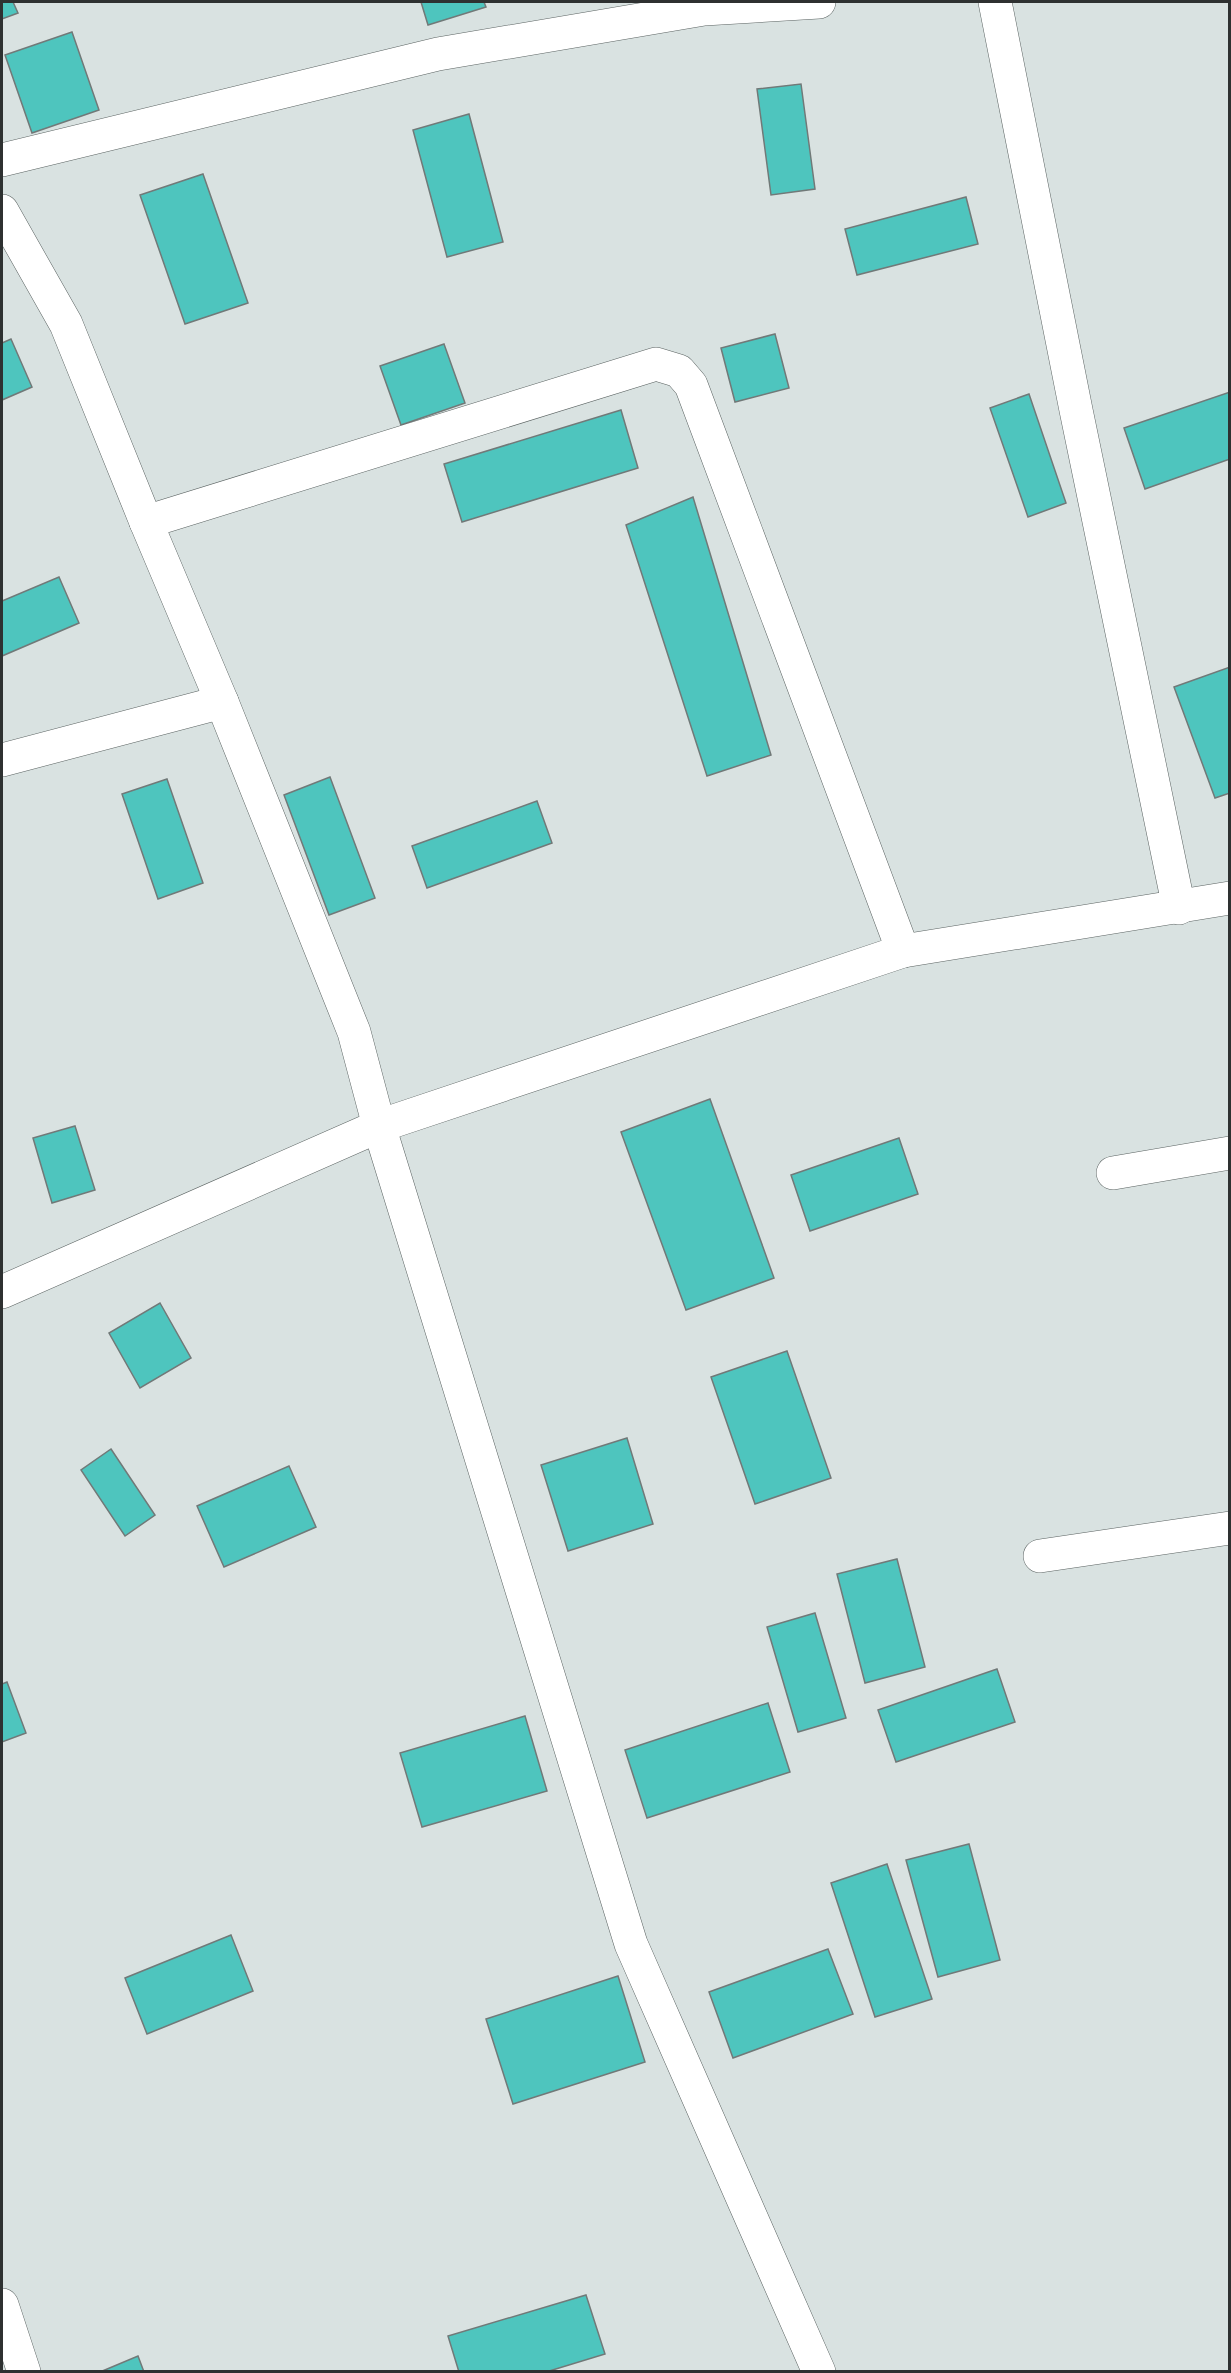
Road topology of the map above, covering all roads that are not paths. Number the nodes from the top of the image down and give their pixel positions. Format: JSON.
{"nodes":[{"id":1,"x":819,"y":2,"type":"edge"},
{"id":2,"x":995,"y":2,"type":"edge"},
{"id":3,"x":2,"y":160,"type":"edge"},
{"id":4,"x":2,"y":211,"type":"edge"},
{"id":5,"x":146,"y":522,"type":"junction"},
{"id":6,"x":222,"y":702,"type":"junction"},
{"id":7,"x":2,"y":760,"type":"edge"},
{"id":8,"x":1230,"y":898,"type":"edge"},
{"id":9,"x":1179,"y":908,"type":"junction"},
{"id":10,"x":903,"y":951,"type":"junction"},
{"id":11,"x":379,"y":1126,"type":"junction"},
{"id":12,"x":1230,"y":1153,"type":"edge"},
{"id":13,"x":1113,"y":1173,"type":"dead end"},
{"id":14,"x":2,"y":1292,"type":"edge"},
{"id":15,"x":1230,"y":1528,"type":"edge"},
{"id":16,"x":1040,"y":1556,"type":"dead end"},
{"id":17,"x":2,"y":2305,"type":"edge"},
{"id":18,"x":24,"y":2372,"type":"edge"},
{"id":19,"x":819,"y":2372,"type":"edge"}],
"edges":[{"from":1,"to":3,"type":"street"},
{"from":2,"to":9,"type":"street"},
{"from":4,"to":5,"type":"street"},
{"from":5,"to":6,"type":"street"},
{"from":5,"to":10,"type":"street"},
{"from":6,"to":7,"type":"street"},
{"from":6,"to":11,"type":"street"},
{"from":8,"to":9,"type":"street"},
{"from":9,"to":10,"type":"street"},
{"from":10,"to":11,"type":"street"},
{"from":11,"to":14,"type":"street"},
{"from":11,"to":19,"type":"street"},
{"from":12,"to":13,"type":"street"},
{"from":15,"to":16,"type":"street"},
{"from":17,"to":18,"type":"street"}]}
